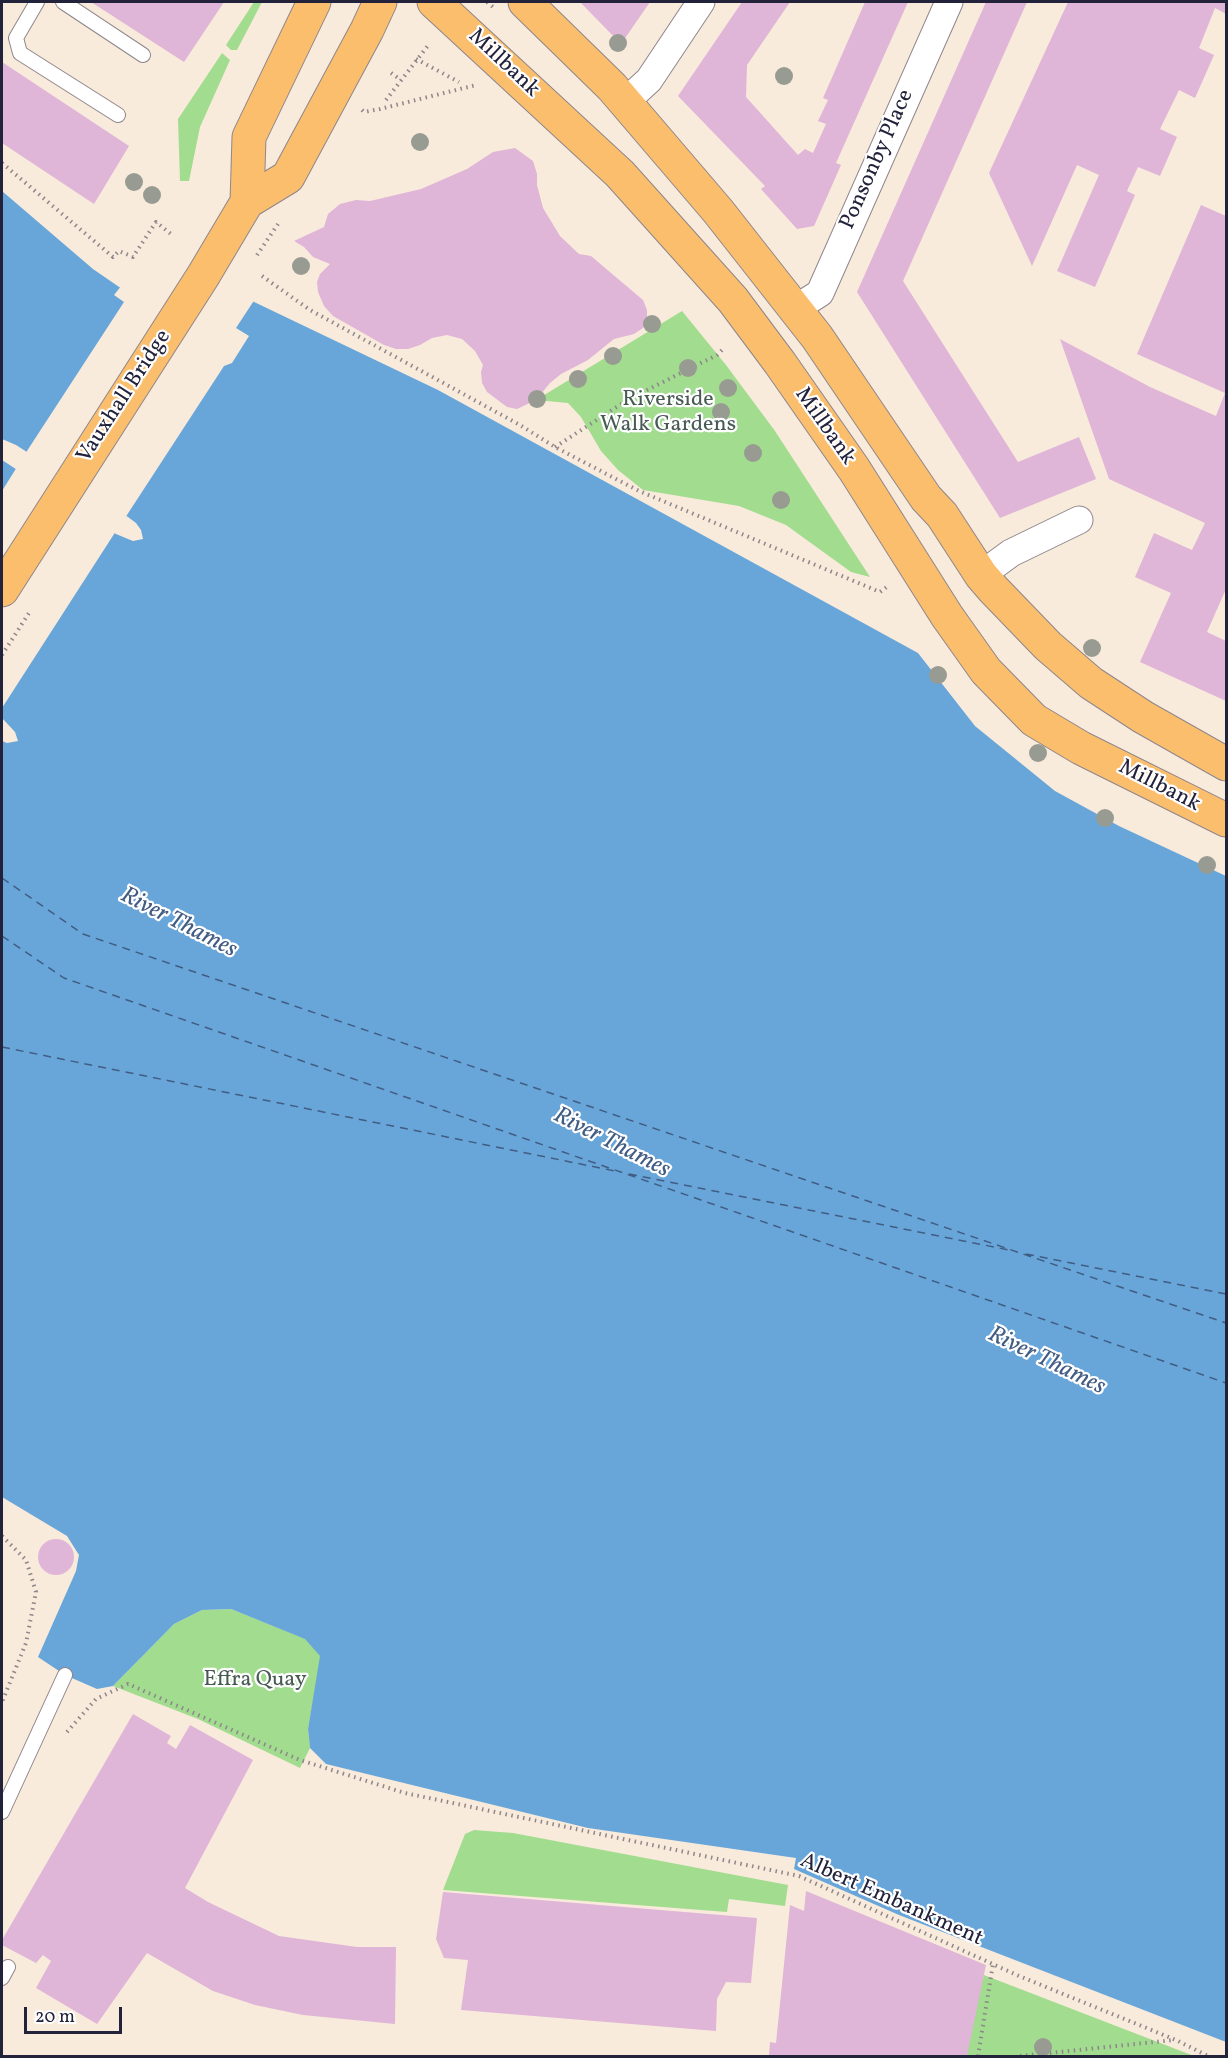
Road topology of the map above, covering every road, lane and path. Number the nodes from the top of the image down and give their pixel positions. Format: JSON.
{"nodes":[{"id":1,"x":37,"y":2,"type":"edge"},
{"id":2,"x":63,"y":2,"type":"edge"},
{"id":3,"x":314,"y":2,"type":"edge"},
{"id":4,"x":380,"y":2,"type":"edge"},
{"id":5,"x":434,"y":2,"type":"edge"},
{"id":6,"x":525,"y":2,"type":"edge"},
{"id":7,"x":701,"y":2,"type":"edge"},
{"id":8,"x":949,"y":2,"type":"edge"},
{"id":9,"x":433,"y":40,"type":"dead end"},
{"id":10,"x":143,"y":55,"type":"dead end"},
{"id":11,"x":416,"y":59,"type":"junction"},
{"id":12,"x":503,"y":65,"type":"junction"},
{"id":13,"x":391,"y":73,"type":"dead end"},
{"id":14,"x":401,"y":80,"type":"junction"},
{"id":15,"x":459,"y":82,"type":"dead end"},
{"id":16,"x":386,"y":100,"type":"dead end"},
{"id":17,"x":624,"y":103,"type":"junction"},
{"id":18,"x":357,"y":105,"type":"dead end"},
{"id":19,"x":118,"y":115,"type":"dead end"},
{"id":20,"x":2,"y":163,"type":"edge"},
{"id":21,"x":247,"y":202,"type":"junction"},
{"id":22,"x":171,"y":234,"type":"dead end"},
{"id":23,"x":262,"y":276,"type":"dead end"},
{"id":24,"x":795,"y":309,"type":"junction"},
{"id":25,"x":723,"y":349,"type":"dead end"},
{"id":26,"x":555,"y":447,"type":"junction"},
{"id":27,"x":1079,"y":520,"type":"dead end"},
{"id":28,"x":981,"y":575,"type":"junction"},
{"id":29,"x":888,"y":586,"type":"dead end"},
{"id":30,"x":2,"y":590,"type":"edge"},
{"id":31,"x":1227,"y":764,"type":"edge"},
{"id":32,"x":1227,"y":820,"type":"edge"},
{"id":33,"x":2,"y":1536,"type":"edge"},
{"id":34,"x":65,"y":1675,"type":"dead end"},
{"id":35,"x":2,"y":1702,"type":"edge"},
{"id":36,"x":61,"y":1738,"type":"dead end"},
{"id":37,"x":2,"y":1812,"type":"edge"},
{"id":38,"x":993,"y":1964,"type":"junction"},
{"id":39,"x":1176,"y":2040,"type":"junction"},
{"id":40,"x":1064,"y":2052,"type":"junction"},
{"id":41,"x":978,"y":2056,"type":"edge"},
{"id":42,"x":1020,"y":2056,"type":"edge"},
{"id":43,"x":1071,"y":2056,"type":"edge"},
{"id":44,"x":1208,"y":2056,"type":"edge"}],
"edges":[{"from":1,"to":19,"type":"lane"},
{"from":2,"to":10,"type":"lane"},
{"from":3,"to":21,"type":"main road","name":"Vauxhall Bridge"},
{"from":4,"to":21,"type":"main road","name":"Vauxhall Bridge"},
{"from":5,"to":12,"type":"main road","name":"Millbank"},
{"from":6,"to":17,"type":"main road","name":"Millbank"},
{"from":7,"to":17,"type":"street"},
{"from":8,"to":24,"type":"street","name":"Ponsonby Place"},
{"from":9,"to":11,"type":"path"},
{"from":11,"to":14,"type":"path"},
{"from":11,"to":15,"type":"path"},
{"from":12,"to":18,"type":"path"},
{"from":12,"to":32,"type":"main road","name":"Millbank"},
{"from":13,"to":14,"type":"path"},
{"from":14,"to":16,"type":"path"},
{"from":17,"to":24,"type":"main road","name":"Millbank"},
{"from":20,"to":22,"type":"path"},
{"from":21,"to":30,"type":"main road","name":"Vauxhall Bridge"},
{"from":23,"to":26,"type":"path"},
{"from":24,"to":28,"type":"main road","name":"Millbank"},
{"from":25,"to":26,"type":"path"},
{"from":26,"to":29,"type":"path"},
{"from":27,"to":28,"type":"street"},
{"from":28,"to":31,"type":"main road","name":"Millbank"},
{"from":33,"to":35,"type":"path"},
{"from":34,"to":37,"type":"lane"},
{"from":36,"to":38,"type":"path","name":"Albert Embankment"},
{"from":38,"to":39,"type":"path","name":"Albert Embankment"},
{"from":38,"to":41,"type":"path"},
{"from":39,"to":40,"type":"path"},
{"from":39,"to":44,"type":"path","name":"Albert Embankment"},
{"from":40,"to":42,"type":"path"},
{"from":40,"to":43,"type":"path"}]}
